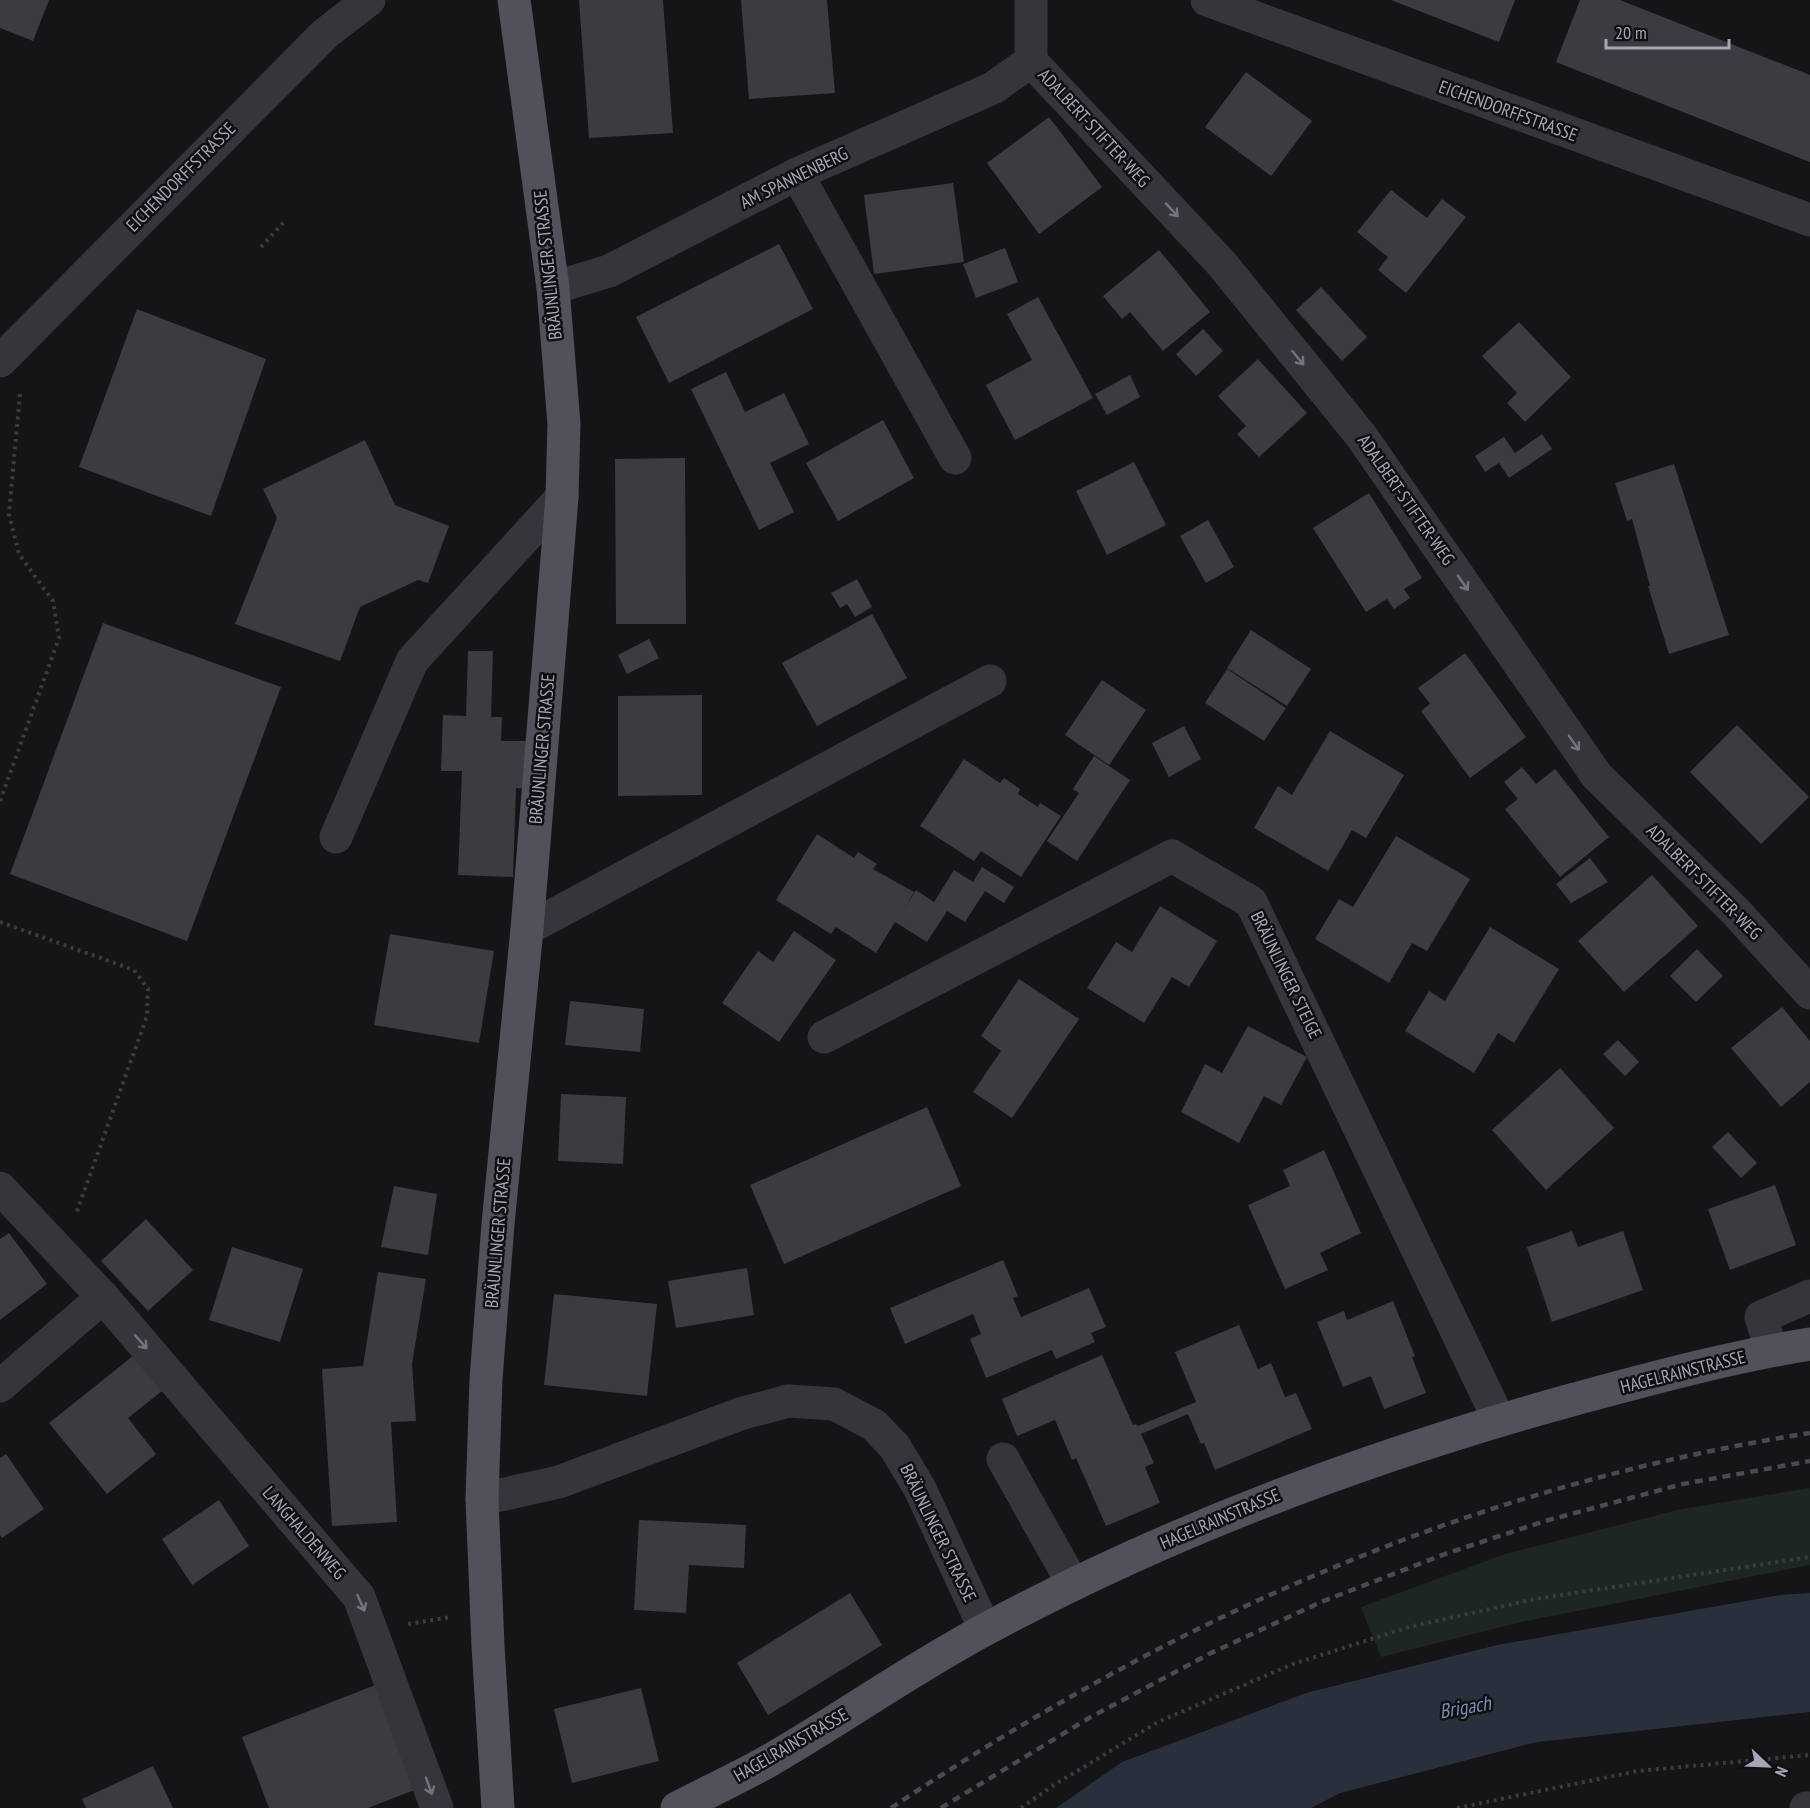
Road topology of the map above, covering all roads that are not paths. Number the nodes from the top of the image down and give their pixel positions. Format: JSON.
{"nodes":[{"id":1,"x":369,"y":0,"type":"edge"},
{"id":2,"x":514,"y":0,"type":"edge"},
{"id":3,"x":1031,"y":0,"type":"edge"},
{"id":4,"x":1208,"y":0,"type":"edge"},
{"id":5,"x":1031,"y":61,"type":"junction"},
{"id":6,"x":797,"y":174,"type":"junction"},
{"id":7,"x":1810,"y":220,"type":"edge"},
{"id":8,"x":553,"y":288,"type":"junction"},
{"id":9,"x":0,"y":361,"type":"edge"},
{"id":10,"x":955,"y":458,"type":"dead end"},
{"id":11,"x":562,"y":497,"type":"junction"},
{"id":12,"x":990,"y":681,"type":"dead end"},
{"id":13,"x":336,"y":837,"type":"dead end"},
{"id":14,"x":527,"y":929,"type":"junction"},
{"id":15,"x":1810,"y":993,"type":"edge"},
{"id":16,"x":824,"y":1037,"type":"dead end"},
{"id":17,"x":0,"y":1188,"type":"edge"},
{"id":18,"x":1810,"y":1296,"type":"edge"},
{"id":19,"x":103,"y":1297,"type":"junction"},
{"id":20,"x":1810,"y":1344,"type":"edge"},
{"id":21,"x":1771,"y":1350,"type":"junction"},
{"id":22,"x":0,"y":1386,"type":"edge"},
{"id":23,"x":1499,"y":1420,"type":"junction"},
{"id":24,"x":1003,"y":1459,"type":"dead end"},
{"id":25,"x":482,"y":1499,"type":"junction"},
{"id":26,"x":1073,"y":1584,"type":"junction"},
{"id":27,"x":985,"y":1629,"type":"junction"},
{"id":28,"x":437,"y":1808,"type":"edge"},
{"id":29,"x":498,"y":1808,"type":"edge"},
{"id":30,"x":677,"y":1808,"type":"edge"}],
"edges":[{"from":1,"to":9,"type":"street","name":"EICHENDORFFSTRASSE"},
{"from":2,"to":8,"type":"main road","name":"BRÄUNLINGER STRASSE"},
{"from":3,"to":5,"type":"street","name":"ADALBERT-STIFTER-WEG"},
{"from":4,"to":7,"type":"street","name":"EICHENDORFFSTRASSE"},
{"from":5,"to":6,"type":"street","name":"AM SPANNENBERG"},
{"from":5,"to":15,"type":"street","name":"ADALBERT-STIFTER-WEG","one_way":true},
{"from":6,"to":8,"type":"street","name":"AM SPANNENBERG"},
{"from":6,"to":10,"type":"street"},
{"from":8,"to":11,"type":"main road","name":"BRÄUNLINGER STRASSE"},
{"from":11,"to":13,"type":"street"},
{"from":11,"to":14,"type":"main road","name":"BRÄUNLINGER STRASSE"},
{"from":12,"to":14,"type":"street"},
{"from":14,"to":25,"type":"main road","name":"BRÄUNLINGER STRASSE"},
{"from":16,"to":23,"type":"street","name":"BRÄUNLINGER STEIGE"},
{"from":17,"to":19,"type":"street","name":"LANGHALDENWEG"},
{"from":18,"to":21,"type":"street"},
{"from":19,"to":22,"type":"street"},
{"from":19,"to":28,"type":"street","name":"LANGHALDENWEG","one_way":true},
{"from":20,"to":21,"type":"main road","name":"HAGELRAINSTRASSE"},
{"from":21,"to":23,"type":"main road","name":"HAGELRAINSTRASSE"},
{"from":23,"to":26,"type":"main road","name":"HAGELRAINSTRASSE"},
{"from":24,"to":26,"type":"street"},
{"from":25,"to":27,"type":"street","name":"BRÄUNLINGER STRASSE"},
{"from":25,"to":29,"type":"main road","name":"BRÄUNLINGER STRASSE"},
{"from":26,"to":27,"type":"main road","name":"HAGELRAINSTRASSE"},
{"from":27,"to":30,"type":"main road","name":"HAGELRAINSTRASSE"}]}
